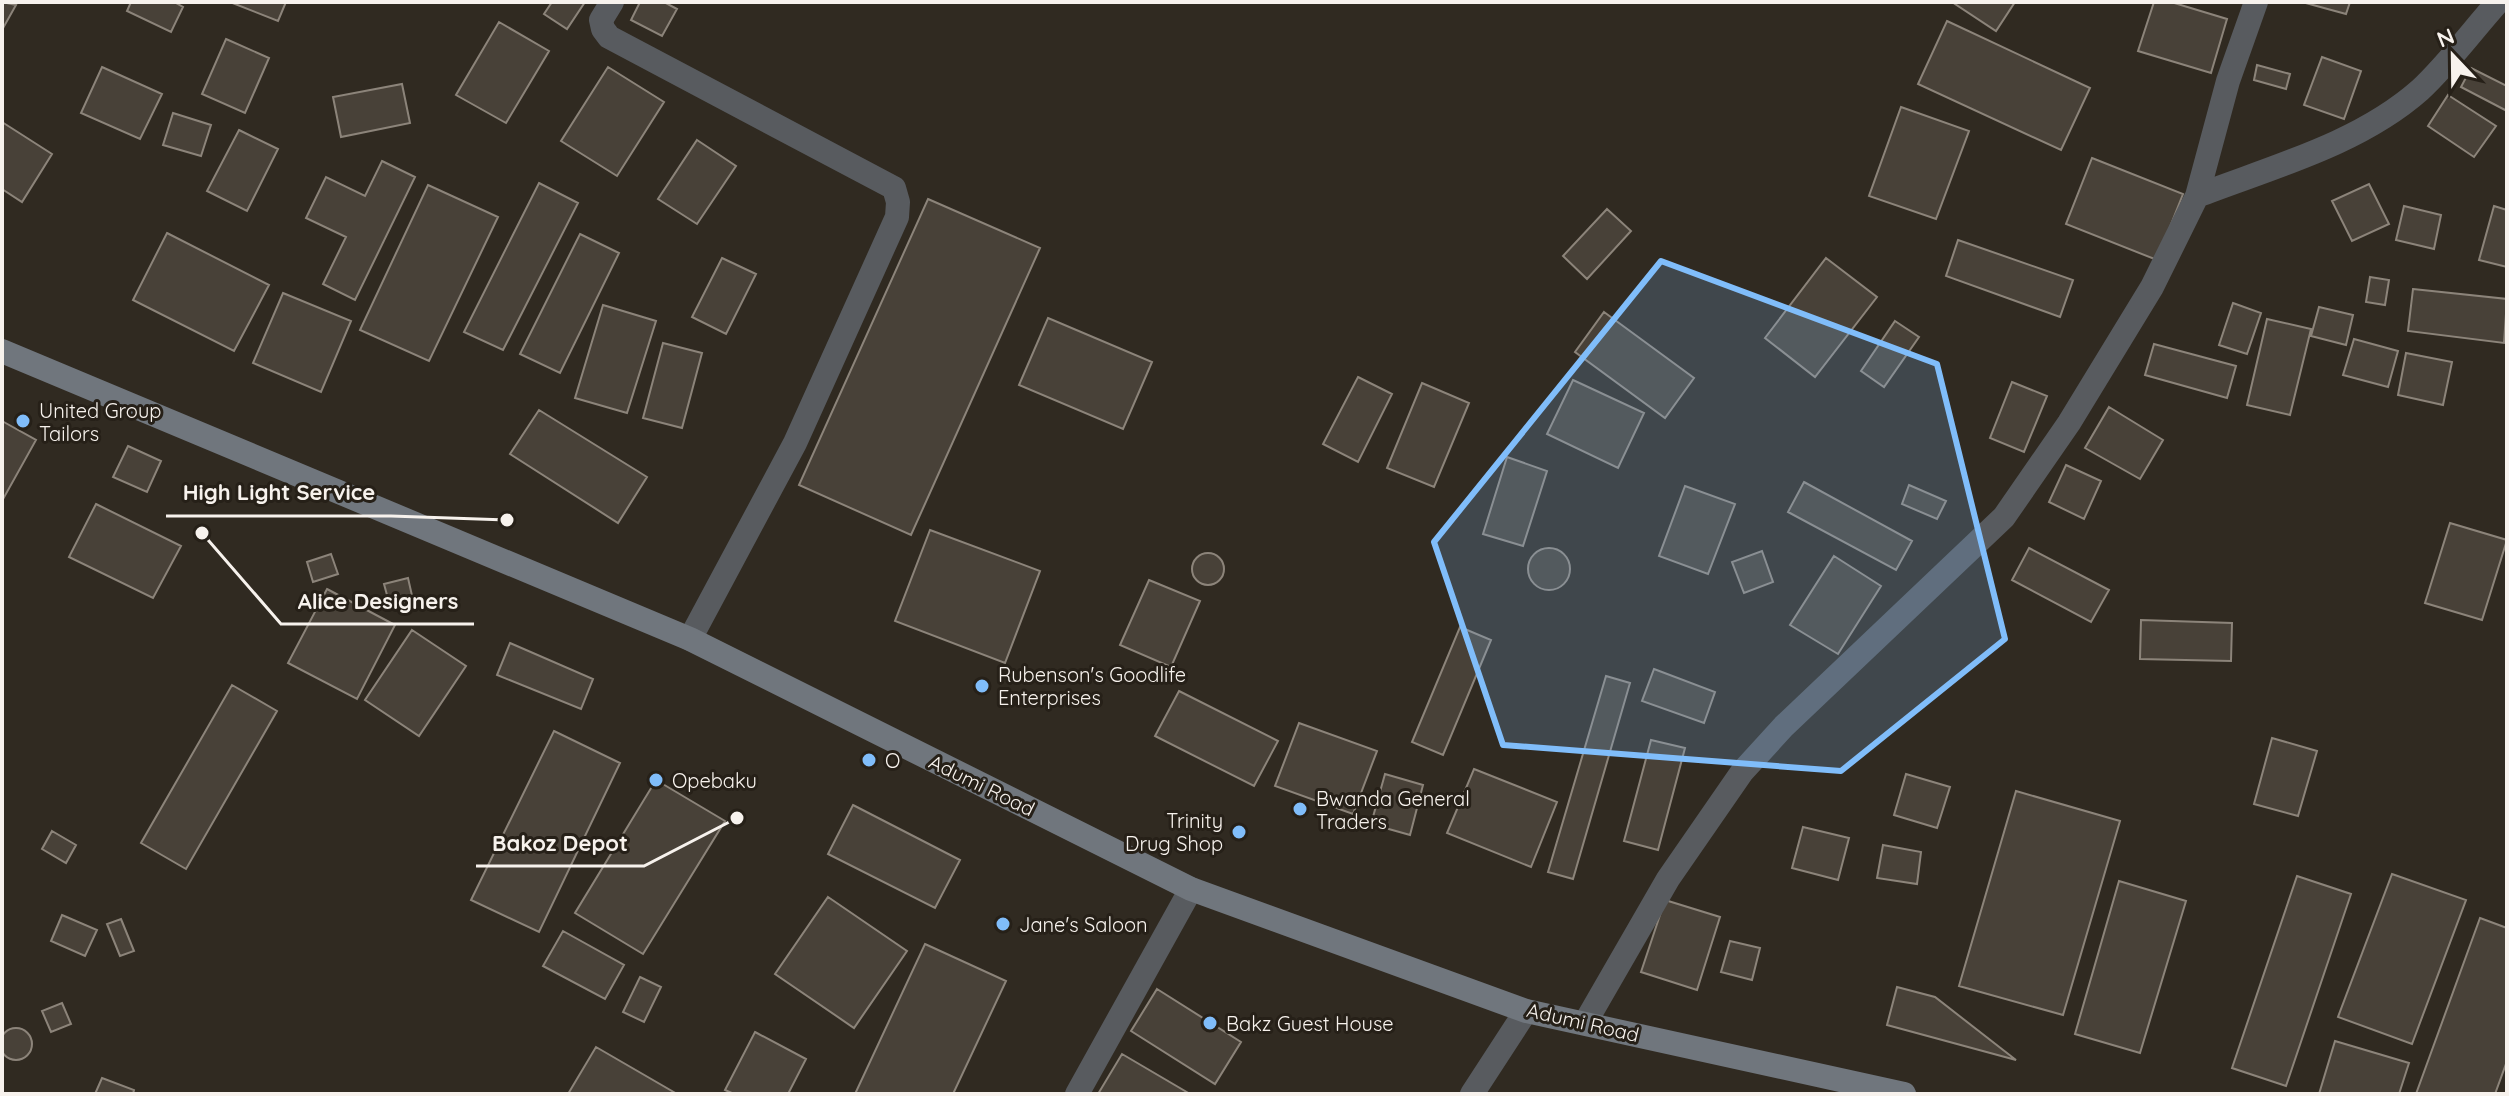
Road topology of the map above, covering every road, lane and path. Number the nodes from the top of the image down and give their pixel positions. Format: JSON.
{"nodes":[{"id":1,"x":612,"y":2,"type":"edge"},
{"id":2,"x":2256,"y":2,"type":"edge"},
{"id":3,"x":2498,"y":2,"type":"edge"},
{"id":4,"x":2197,"y":196,"type":"junction"},
{"id":5,"x":2,"y":351,"type":"edge"},
{"id":6,"x":690,"y":639,"type":"junction"},
{"id":7,"x":1191,"y":889,"type":"junction"},
{"id":8,"x":1526,"y":1011,"type":"junction"},
{"id":9,"x":1585,"y":1023,"type":"junction"},
{"id":10,"x":1077,"y":1094,"type":"edge"},
{"id":11,"x":1472,"y":1094,"type":"edge"},
{"id":12,"x":1904,"y":1094,"type":"edge"}],
"edges":[{"from":1,"to":6,"type":"street"},
{"from":2,"to":4,"type":"street"},
{"from":3,"to":4,"type":"street"},
{"from":4,"to":9,"type":"street"},
{"from":5,"to":6,"type":"main road","name":"Adumi Road"},
{"from":6,"to":7,"type":"main road","name":"Adumi Road"},
{"from":7,"to":8,"type":"main road","name":"Adumi Road"},
{"from":7,"to":10,"type":"street"},
{"from":8,"to":9,"type":"main road","name":"Adumi Road"},
{"from":8,"to":11,"type":"street"},
{"from":9,"to":12,"type":"main road","name":"Adumi Road"}]}
